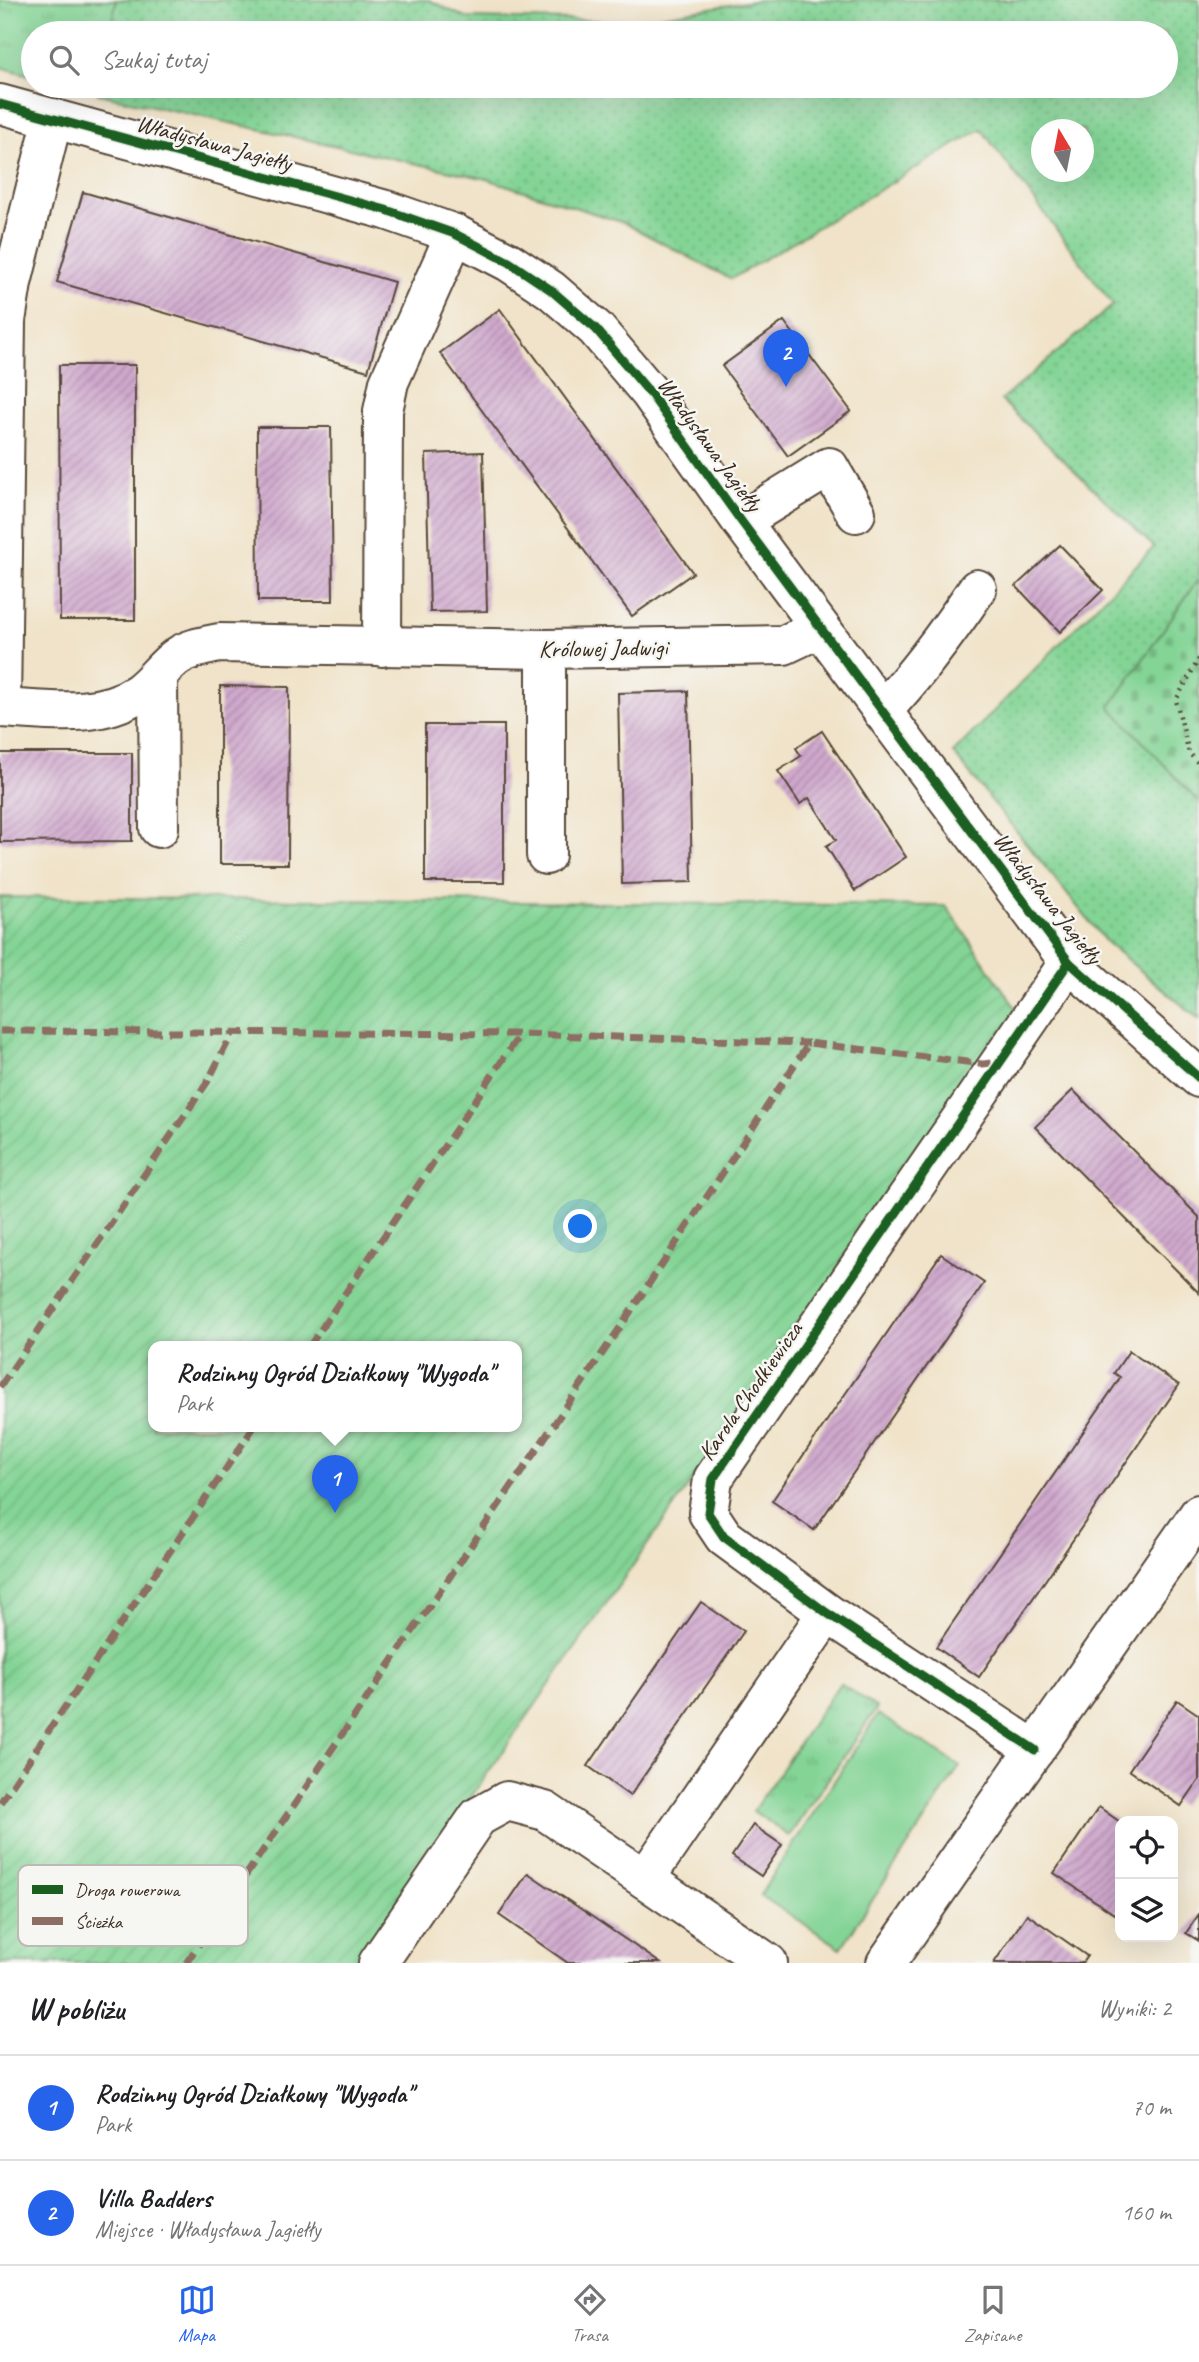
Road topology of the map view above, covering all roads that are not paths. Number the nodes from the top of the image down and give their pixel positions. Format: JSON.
{"nodes":[{"id":1,"x":0,"y":104,"type":"edge"},
{"id":2,"x":53,"y":118,"type":"junction"},
{"id":3,"x":455,"y":234,"type":"junction"},
{"id":4,"x":856,"y":513,"type":"dead end"},
{"id":5,"x":741,"y":521,"type":"junction"},
{"id":6,"x":977,"y":589,"type":"dead end"},
{"id":7,"x":820,"y":628,"type":"junction"},
{"id":8,"x":382,"y":647,"type":"junction"},
{"id":9,"x":546,"y":649,"type":"junction"},
{"id":10,"x":158,"y":677,"type":"junction"},
{"id":11,"x":0,"y":708,"type":"edge"},
{"id":12,"x":882,"y":711,"type":"junction"},
{"id":13,"x":159,"y":828,"type":"dead end"},
{"id":14,"x":546,"y":855,"type":"dead end"},
{"id":15,"x":1069,"y":962,"type":"junction"},
{"id":16,"x":1199,"y":1078,"type":"edge"},
{"id":17,"x":1199,"y":1514,"type":"edge"},
{"id":18,"x":827,"y":1613,"type":"junction"},
{"id":19,"x":1035,"y":1750,"type":"junction"},
{"id":20,"x":645,"y":1879,"type":"junction"},
{"id":21,"x":378,"y":1963,"type":"edge"},
{"id":22,"x":768,"y":1963,"type":"edge"},
{"id":23,"x":886,"y":1963,"type":"edge"}],
"edges":[{"from":1,"to":2,"type":"street","name":"Władysława Jagiełły"},
{"from":2,"to":3,"type":"street","name":"Władysława Jagiełły"},
{"from":2,"to":11,"type":"street","name":"Królowej Jadwigi"},
{"from":3,"to":5,"type":"street","name":"Władysława Jagiełły"},
{"from":3,"to":8,"type":"street"},
{"from":4,"to":5,"type":"street"},
{"from":5,"to":7,"type":"street","name":"Władysława Jagiełły"},
{"from":6,"to":12,"type":"street"},
{"from":7,"to":9,"type":"street","name":"Królowej Jadwigi"},
{"from":7,"to":12,"type":"street","name":"Władysława Jagiełły"},
{"from":8,"to":9,"type":"street","name":"Królowej Jadwigi"},
{"from":8,"to":10,"type":"street","name":"Królowej Jadwigi"},
{"from":9,"to":14,"type":"street"},
{"from":10,"to":11,"type":"street","name":"Królowej Jadwigi"},
{"from":10,"to":13,"type":"street"},
{"from":12,"to":15,"type":"street","name":"Władysława Jagiełły"},
{"from":15,"to":16,"type":"street","name":"Władysława Jagiełły"},
{"from":15,"to":18,"type":"street","name":"Karola Chodkiewicza"},
{"from":17,"to":19,"type":"street"},
{"from":18,"to":19,"type":"street","name":"Karola Chodkiewicza"},
{"from":18,"to":20,"type":"street"},
{"from":19,"to":23,"type":"street"},
{"from":20,"to":21,"type":"street"},
{"from":20,"to":22,"type":"street"}]}
